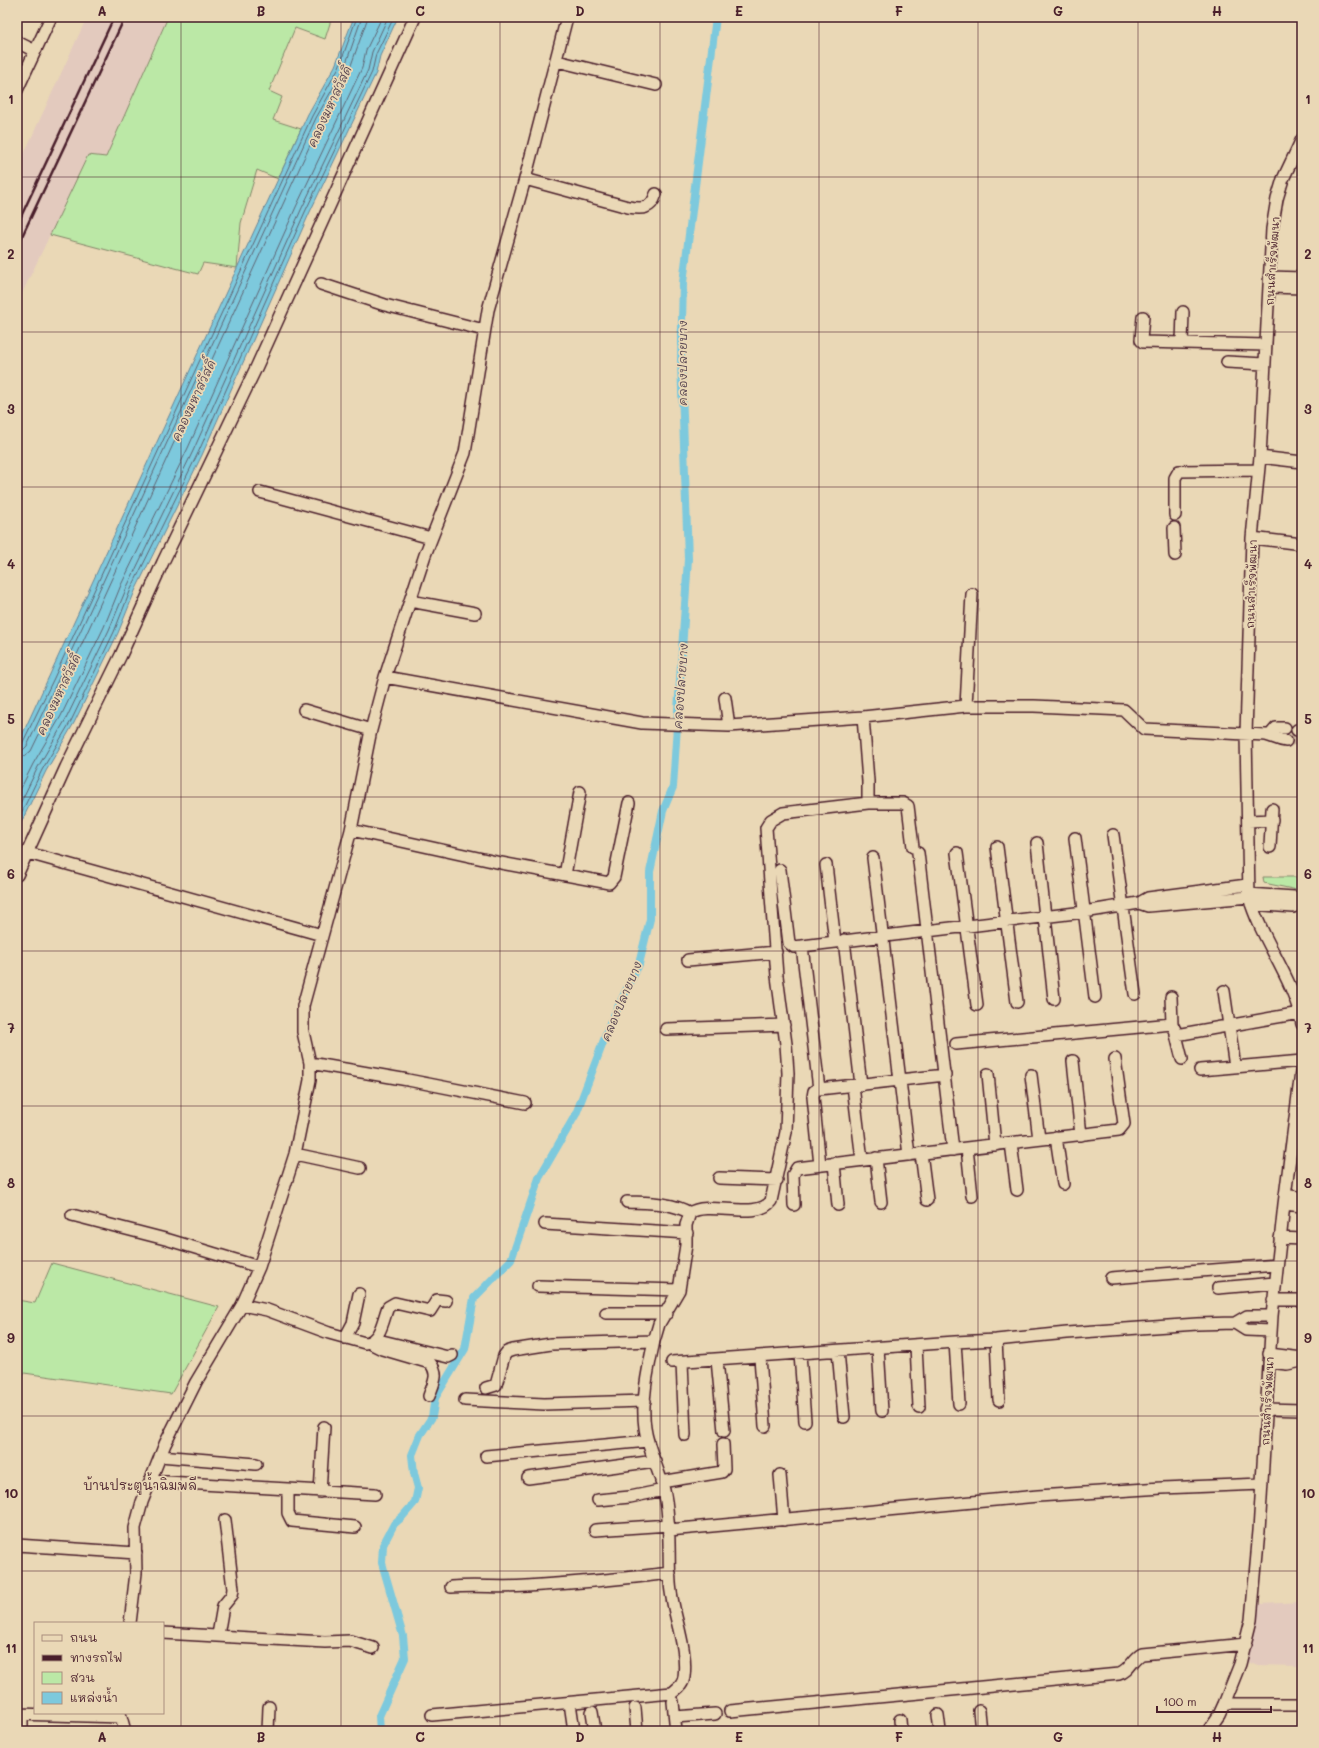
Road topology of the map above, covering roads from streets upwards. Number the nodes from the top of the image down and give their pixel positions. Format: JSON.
{"nodes":[{"id":1,"x":51,"y":17,"type":"edge"},
{"id":2,"x":415,"y":17,"type":"edge"},
{"id":3,"x":566,"y":17,"type":"edge"},
{"id":4,"x":17,"y":42,"type":"edge"},
{"id":5,"x":35,"y":50,"type":"junction"},
{"id":6,"x":556,"y":61,"type":"junction"},
{"id":7,"x":656,"y":85,"type":"dead end"},
{"id":8,"x":17,"y":90,"type":"edge"},
{"id":9,"x":1302,"y":139,"type":"edge"},
{"id":10,"x":525,"y":180,"type":"junction"},
{"id":11,"x":656,"y":194,"type":"dead end"},
{"id":12,"x":1302,"y":278,"type":"edge"},
{"id":13,"x":1270,"y":282,"type":"junction"},
{"id":14,"x":321,"y":284,"type":"dead end"},
{"id":15,"x":1302,"y":288,"type":"edge"},
{"id":16,"x":1182,"y":312,"type":"dead end"},
{"id":17,"x":1143,"y":317,"type":"dead end"},
{"id":18,"x":484,"y":330,"type":"junction"},
{"id":19,"x":1182,"y":343,"type":"junction"},
{"id":20,"x":1266,"y":345,"type":"junction"},
{"id":21,"x":1227,"y":362,"type":"dead end"},
{"id":22,"x":1264,"y":364,"type":"junction"},
{"id":23,"x":1260,"y":457,"type":"junction"},
{"id":24,"x":1302,"y":462,"type":"edge"},
{"id":25,"x":1257,"y":470,"type":"junction"},
{"id":26,"x":260,"y":492,"type":"dead end"},
{"id":27,"x":1175,"y":515,"type":"dead end"},
{"id":28,"x":1174,"y":528,"type":"dead end"},
{"id":29,"x":431,"y":538,"type":"junction"},
{"id":30,"x":1252,"y":538,"type":"junction"},
{"id":31,"x":1302,"y":544,"type":"edge"},
{"id":32,"x":1175,"y":555,"type":"dead end"},
{"id":33,"x":972,"y":594,"type":"dead end"},
{"id":34,"x":410,"y":601,"type":"junction"},
{"id":35,"x":475,"y":613,"type":"dead end"},
{"id":36,"x":385,"y":677,"type":"junction"},
{"id":37,"x":725,"y":698,"type":"dead end"},
{"id":38,"x":966,"y":706,"type":"junction"},
{"id":39,"x":304,"y":710,"type":"dead end"},
{"id":40,"x":863,"y":717,"type":"junction"},
{"id":41,"x":729,"y":726,"type":"junction"},
{"id":42,"x":1285,"y":728,"type":"tunnel mouth"},
{"id":43,"x":371,"y":730,"type":"junction"},
{"id":44,"x":1250,"y":734,"type":"junction"},
{"id":45,"x":1268,"y":735,"type":"junction"},
{"id":46,"x":1286,"y":742,"type":"tunnel mouth"},
{"id":47,"x":580,"y":792,"type":"dead end"},
{"id":48,"x":628,"y":803,"type":"dead end"},
{"id":49,"x":868,"y":803,"type":"junction"},
{"id":50,"x":1262,"y":818,"type":"junction"},
{"id":51,"x":351,"y":830,"type":"junction"},
{"id":52,"x":1113,"y":835,"type":"dead end"},
{"id":53,"x":1075,"y":838,"type":"dead end"},
{"id":54,"x":1037,"y":842,"type":"dead end"},
{"id":55,"x":997,"y":847,"type":"dead end"},
{"id":56,"x":1270,"y":847,"type":"dead end"},
{"id":57,"x":28,"y":853,"type":"junction"},
{"id":58,"x":957,"y":853,"type":"dead end"},
{"id":59,"x":873,"y":858,"type":"dead end"},
{"id":60,"x":826,"y":865,"type":"dead end"},
{"id":61,"x":780,"y":870,"type":"dead end"},
{"id":62,"x":17,"y":875,"type":"edge"},
{"id":63,"x":565,"y":875,"type":"junction"},
{"id":64,"x":1249,"y":895,"type":"junction"},
{"id":65,"x":1302,"y":903,"type":"edge"},
{"id":66,"x":1122,"y":906,"type":"junction"},
{"id":67,"x":1084,"y":912,"type":"junction"},
{"id":68,"x":1044,"y":917,"type":"junction"},
{"id":69,"x":1006,"y":922,"type":"junction"},
{"id":70,"x":966,"y":926,"type":"junction"},
{"id":71,"x":928,"y":931,"type":"junction"},
{"id":72,"x":322,"y":935,"type":"junction"},
{"id":73,"x":882,"y":937,"type":"junction"},
{"id":74,"x":839,"y":941,"type":"junction"},
{"id":75,"x":802,"y":946,"type":"junction"},
{"id":76,"x":776,"y":952,"type":"junction"},
{"id":77,"x":688,"y":960,"type":"dead end"},
{"id":78,"x":1224,"y":991,"type":"dead end"},
{"id":79,"x":1135,"y":994,"type":"dead end"},
{"id":80,"x":1095,"y":997,"type":"dead end"},
{"id":81,"x":1171,"y":997,"type":"dead end"},
{"id":82,"x":1054,"y":999,"type":"dead end"},
{"id":83,"x":1299,"y":1000,"type":"edge"},
{"id":84,"x":1017,"y":1002,"type":"dead end"},
{"id":85,"x":977,"y":1005,"type":"dead end"},
{"id":86,"x":1301,"y":1019,"type":"edge"},
{"id":87,"x":784,"y":1025,"type":"junction"},
{"id":88,"x":1230,"y":1026,"type":"junction"},
{"id":89,"x":666,"y":1029,"type":"dead end"},
{"id":90,"x":1174,"y":1029,"type":"junction"},
{"id":91,"x":956,"y":1044,"type":"dead end"},
{"id":92,"x":1115,"y":1059,"type":"dead end"},
{"id":93,"x":1182,"y":1059,"type":"dead end"},
{"id":94,"x":1234,"y":1060,"type":"dead end"},
{"id":95,"x":1073,"y":1061,"type":"dead end"},
{"id":96,"x":310,"y":1063,"type":"junction"},
{"id":97,"x":1302,"y":1063,"type":"edge"},
{"id":98,"x":1200,"y":1070,"type":"dead end"},
{"id":99,"x":988,"y":1074,"type":"dead end"},
{"id":100,"x":945,"y":1075,"type":"junction"},
{"id":101,"x":1031,"y":1075,"type":"dead end"},
{"id":102,"x":900,"y":1080,"type":"junction"},
{"id":103,"x":857,"y":1085,"type":"junction"},
{"id":104,"x":819,"y":1089,"type":"junction"},
{"id":105,"x":525,"y":1103,"type":"dead end"},
{"id":106,"x":1081,"y":1135,"type":"junction"},
{"id":107,"x":1056,"y":1137,"type":"junction"},
{"id":108,"x":1038,"y":1139,"type":"junction"},
{"id":109,"x":1011,"y":1143,"type":"junction"},
{"id":110,"x":996,"y":1145,"type":"junction"},
{"id":111,"x":967,"y":1148,"type":"junction"},
{"id":112,"x":954,"y":1150,"type":"junction"},
{"id":113,"x":921,"y":1153,"type":"junction"},
{"id":114,"x":295,"y":1154,"type":"junction"},
{"id":115,"x":909,"y":1155,"type":"junction"},
{"id":116,"x":876,"y":1158,"type":"junction"},
{"id":117,"x":862,"y":1160,"type":"junction"},
{"id":118,"x":834,"y":1163,"type":"junction"},
{"id":119,"x":820,"y":1165,"type":"junction"},
{"id":120,"x":360,"y":1168,"type":"dead end"},
{"id":121,"x":719,"y":1178,"type":"dead end"},
{"id":122,"x":777,"y":1180,"type":"junction"},
{"id":123,"x":1063,"y":1184,"type":"dead end"},
{"id":124,"x":1017,"y":1190,"type":"dead end"},
{"id":125,"x":972,"y":1196,"type":"dead end"},
{"id":126,"x":1302,"y":1198,"type":"edge"},
{"id":127,"x":928,"y":1200,"type":"dead end"},
{"id":128,"x":1284,"y":1200,"type":"junction"},
{"id":129,"x":627,"y":1202,"type":"dead end"},
{"id":130,"x":881,"y":1202,"type":"dead end"},
{"id":131,"x":794,"y":1205,"type":"dead end"},
{"id":132,"x":838,"y":1205,"type":"dead end"},
{"id":133,"x":1302,"y":1206,"type":"edge"},
{"id":134,"x":690,"y":1213,"type":"junction"},
{"id":135,"x":72,"y":1215,"type":"dead end"},
{"id":136,"x":545,"y":1224,"type":"dead end"},
{"id":137,"x":687,"y":1233,"type":"junction"},
{"id":138,"x":1280,"y":1238,"type":"junction"},
{"id":139,"x":1302,"y":1239,"type":"edge"},
{"id":140,"x":1277,"y":1265,"type":"junction"},
{"id":141,"x":258,"y":1267,"type":"junction"},
{"id":142,"x":1111,"y":1278,"type":"dead end"},
{"id":143,"x":1275,"y":1283,"type":"junction"},
{"id":144,"x":538,"y":1286,"type":"dead end"},
{"id":145,"x":1218,"y":1288,"type":"dead end"},
{"id":146,"x":679,"y":1290,"type":"junction"},
{"id":147,"x":359,"y":1294,"type":"dead end"},
{"id":148,"x":1273,"y":1300,"type":"junction"},
{"id":149,"x":1302,"y":1300,"type":"edge"},
{"id":150,"x":446,"y":1301,"type":"dead end"},
{"id":151,"x":242,"y":1305,"type":"junction"},
{"id":152,"x":606,"y":1313,"type":"dead end"},
{"id":153,"x":667,"y":1313,"type":"junction"},
{"id":154,"x":1272,"y":1316,"type":"junction"},
{"id":155,"x":1235,"y":1323,"type":"junction"},
{"id":156,"x":1271,"y":1331,"type":"junction"},
{"id":157,"x":344,"y":1338,"type":"junction"},
{"id":158,"x":996,"y":1340,"type":"junction"},
{"id":159,"x":372,"y":1341,"type":"junction"},
{"id":160,"x":654,"y":1341,"type":"junction"},
{"id":161,"x":955,"y":1342,"type":"junction"},
{"id":162,"x":916,"y":1345,"type":"junction"},
{"id":163,"x":878,"y":1348,"type":"junction"},
{"id":164,"x":838,"y":1351,"type":"junction"},
{"id":165,"x":800,"y":1354,"type":"junction"},
{"id":166,"x":452,"y":1355,"type":"dead end"},
{"id":167,"x":760,"y":1357,"type":"junction"},
{"id":168,"x":1269,"y":1358,"type":"junction"},
{"id":169,"x":1302,"y":1358,"type":"edge"},
{"id":170,"x":717,"y":1360,"type":"junction"},
{"id":171,"x":1302,"y":1361,"type":"edge"},
{"id":172,"x":486,"y":1388,"type":"dead end"},
{"id":173,"x":429,"y":1396,"type":"dead end"},
{"id":174,"x":465,"y":1400,"type":"dead end"},
{"id":175,"x":998,"y":1400,"type":"dead end"},
{"id":176,"x":645,"y":1401,"type":"junction"},
{"id":177,"x":959,"y":1404,"type":"dead end"},
{"id":178,"x":919,"y":1407,"type":"dead end"},
{"id":179,"x":1265,"y":1409,"type":"junction"},
{"id":180,"x":1302,"y":1410,"type":"edge"},
{"id":181,"x":882,"y":1411,"type":"dead end"},
{"id":182,"x":844,"y":1417,"type":"dead end"},
{"id":183,"x":805,"y":1421,"type":"dead end"},
{"id":184,"x":765,"y":1426,"type":"dead end"},
{"id":185,"x":324,"y":1427,"type":"dead end"},
{"id":186,"x":724,"y":1431,"type":"dead end"},
{"id":187,"x":686,"y":1435,"type":"dead end"},
{"id":188,"x":648,"y":1441,"type":"junction"},
{"id":189,"x":723,"y":1444,"type":"dead end"},
{"id":190,"x":160,"y":1456,"type":"junction"},
{"id":191,"x":486,"y":1456,"type":"dead end"},
{"id":192,"x":655,"y":1461,"type":"junction"},
{"id":193,"x":256,"y":1464,"type":"dead end"},
{"id":194,"x":780,"y":1475,"type":"dead end"},
{"id":195,"x":528,"y":1478,"type":"dead end"},
{"id":196,"x":150,"y":1481,"type":"junction"},
{"id":197,"x":1262,"y":1484,"type":"junction"},
{"id":198,"x":663,"y":1486,"type":"junction"},
{"id":199,"x":288,"y":1490,"type":"junction"},
{"id":200,"x":320,"y":1492,"type":"junction"},
{"id":201,"x":375,"y":1494,"type":"dead end"},
{"id":202,"x":598,"y":1500,"type":"dead end"},
{"id":203,"x":225,"y":1520,"type":"dead end"},
{"id":204,"x":784,"y":1520,"type":"junction"},
{"id":205,"x":355,"y":1527,"type":"dead end"},
{"id":206,"x":669,"y":1527,"type":"junction"},
{"id":207,"x":595,"y":1530,"type":"dead end"},
{"id":208,"x":17,"y":1545,"type":"edge"},
{"id":209,"x":136,"y":1553,"type":"junction"},
{"id":210,"x":670,"y":1573,"type":"junction"},
{"id":211,"x":451,"y":1587,"type":"dead end"},
{"id":212,"x":130,"y":1622,"type":"edge"},
{"id":213,"x":164,"y":1633,"type":"edge"},
{"id":214,"x":218,"y":1635,"type":"junction"},
{"id":215,"x":1246,"y":1644,"type":"junction"},
{"id":216,"x":373,"y":1648,"type":"dead end"},
{"id":217,"x":673,"y":1702,"type":"dead end"},
{"id":218,"x":570,"y":1703,"type":"junction"},
{"id":219,"x":1224,"y":1704,"type":"junction"},
{"id":220,"x":1302,"y":1704,"type":"edge"},
{"id":221,"x":269,"y":1707,"type":"dead end"},
{"id":222,"x":635,"y":1708,"type":"dead end"},
{"id":223,"x":730,"y":1711,"type":"dead end"},
{"id":224,"x":979,"y":1711,"type":"dead end"},
{"id":225,"x":592,"y":1712,"type":"dead end"},
{"id":226,"x":20,"y":1714,"type":"edge"},
{"id":227,"x":715,"y":1714,"type":"dead end"},
{"id":228,"x":121,"y":1715,"type":"edge"},
{"id":229,"x":432,"y":1715,"type":"dead end"},
{"id":230,"x":938,"y":1715,"type":"dead end"},
{"id":231,"x":675,"y":1717,"type":"junction"},
{"id":232,"x":1213,"y":1728,"type":"edge"},
{"id":233,"x":22,"y":1731,"type":"edge"},
{"id":234,"x":125,"y":1731,"type":"edge"},
{"id":235,"x":268,"y":1731,"type":"edge"},
{"id":236,"x":574,"y":1731,"type":"edge"},
{"id":237,"x":595,"y":1731,"type":"edge"},
{"id":238,"x":637,"y":1731,"type":"edge"},
{"id":239,"x":676,"y":1731,"type":"edge"},
{"id":240,"x":940,"y":1731,"type":"edge"},
{"id":241,"x":981,"y":1731,"type":"edge"}],
"edges":[{"from":1,"to":5,"type":"street"},
{"from":2,"to":57,"type":"street"},
{"from":3,"to":6,"type":"street"},
{"from":4,"to":5,"type":"street"},
{"from":5,"to":8,"type":"street"},
{"from":6,"to":7,"type":"street"},
{"from":6,"to":10,"type":"street"},
{"from":9,"to":13,"type":"street","name":"ถนนสำเร็จพัฒนา"},
{"from":10,"to":11,"type":"street"},
{"from":10,"to":18,"type":"street"},
{"from":12,"to":13,"type":"street"},
{"from":13,"to":15,"type":"street"},
{"from":13,"to":20,"type":"street","name":"ถนนสำเร็จพัฒนา"},
{"from":14,"to":18,"type":"street"},
{"from":16,"to":19,"type":"street"},
{"from":17,"to":19,"type":"street"},
{"from":18,"to":29,"type":"street"},
{"from":19,"to":20,"type":"street"},
{"from":20,"to":22,"type":"street","name":"ถนนสำเร็จพัฒนา"},
{"from":21,"to":22,"type":"street"},
{"from":22,"to":23,"type":"street","name":"ถนนสำเร็จพัฒนา"},
{"from":23,"to":24,"type":"street"},
{"from":23,"to":25,"type":"street","name":"ถนนสำเร็จพัฒนา"},
{"from":25,"to":27,"type":"street"},
{"from":25,"to":30,"type":"street","name":"ถนนสำเร็จพัฒนา"},
{"from":26,"to":29,"type":"street"},
{"from":28,"to":32,"type":"street"},
{"from":29,"to":34,"type":"street"},
{"from":30,"to":31,"type":"street"},
{"from":30,"to":44,"type":"street","name":"ถนนสำเร็จพัฒนา"},
{"from":33,"to":38,"type":"street"},
{"from":34,"to":35,"type":"street"},
{"from":34,"to":36,"type":"street"},
{"from":36,"to":41,"type":"street"},
{"from":36,"to":43,"type":"street"},
{"from":37,"to":41,"type":"street"},
{"from":38,"to":40,"type":"street"},
{"from":38,"to":44,"type":"street"},
{"from":39,"to":43,"type":"street"},
{"from":40,"to":41,"type":"street"},
{"from":40,"to":49,"type":"street"},
{"from":42,"to":45,"type":"street"},
{"from":43,"to":51,"type":"street"},
{"from":44,"to":45,"type":"street"},
{"from":44,"to":50,"type":"street","name":"ถนนสำเร็จพัฒนา"},
{"from":45,"to":46,"type":"street"},
{"from":47,"to":63,"type":"street"},
{"from":48,"to":63,"type":"street"},
{"from":49,"to":71,"type":"street"},
{"from":49,"to":76,"type":"street"},
{"from":50,"to":56,"type":"street"},
{"from":50,"to":64,"type":"street","name":"ถนนสำเร็จพัฒนา"},
{"from":51,"to":63,"type":"street"},
{"from":51,"to":72,"type":"street"},
{"from":52,"to":66,"type":"street"},
{"from":53,"to":67,"type":"street"},
{"from":54,"to":68,"type":"street"},
{"from":55,"to":69,"type":"street"},
{"from":57,"to":62,"type":"street"},
{"from":57,"to":72,"type":"street"},
{"from":58,"to":70,"type":"street"},
{"from":59,"to":73,"type":"street"},
{"from":60,"to":74,"type":"street"},
{"from":61,"to":75,"type":"street"},
{"from":64,"to":65,"type":"street"},
{"from":64,"to":66,"type":"street"},
{"from":64,"to":83,"type":"street","name":"ถนนสำเร็จพัฒนา"},
{"from":66,"to":67,"type":"street"},
{"from":66,"to":79,"type":"street"},
{"from":67,"to":68,"type":"street"},
{"from":67,"to":80,"type":"street"},
{"from":68,"to":69,"type":"street"},
{"from":68,"to":82,"type":"street"},
{"from":69,"to":70,"type":"street"},
{"from":69,"to":84,"type":"street"},
{"from":70,"to":71,"type":"street"},
{"from":70,"to":85,"type":"street"},
{"from":71,"to":73,"type":"street"},
{"from":71,"to":100,"type":"street"},
{"from":72,"to":96,"type":"street"},
{"from":73,"to":74,"type":"street"},
{"from":73,"to":102,"type":"street"},
{"from":74,"to":75,"type":"street"},
{"from":74,"to":103,"type":"street"},
{"from":75,"to":104,"type":"street"},
{"from":76,"to":77,"type":"street"},
{"from":76,"to":87,"type":"street"},
{"from":78,"to":88,"type":"street"},
{"from":81,"to":90,"type":"street"},
{"from":83,"to":86,"type":"street","name":"ถนนสำเร็จพัฒนา"},
{"from":86,"to":88,"type":"street"},
{"from":87,"to":89,"type":"street"},
{"from":87,"to":122,"type":"street"},
{"from":88,"to":90,"type":"street"},
{"from":88,"to":94,"type":"street"},
{"from":90,"to":91,"type":"street"},
{"from":90,"to":93,"type":"street"},
{"from":92,"to":106,"type":"street"},
{"from":95,"to":106,"type":"street"},
{"from":96,"to":105,"type":"street"},
{"from":96,"to":114,"type":"street"},
{"from":97,"to":98,"type":"street"},
{"from":97,"to":128,"type":"street","name":"ถนนสำเร็จพัฒนา"},
{"from":99,"to":110,"type":"street"},
{"from":100,"to":102,"type":"street"},
{"from":100,"to":112,"type":"street"},
{"from":101,"to":108,"type":"street"},
{"from":102,"to":103,"type":"street"},
{"from":102,"to":115,"type":"street"},
{"from":103,"to":104,"type":"street"},
{"from":103,"to":117,"type":"street"},
{"from":104,"to":119,"type":"street"},
{"from":106,"to":107,"type":"street"},
{"from":107,"to":108,"type":"street"},
{"from":107,"to":123,"type":"street"},
{"from":108,"to":109,"type":"street"},
{"from":109,"to":110,"type":"street"},
{"from":109,"to":124,"type":"street"},
{"from":110,"to":111,"type":"street"},
{"from":111,"to":112,"type":"street"},
{"from":111,"to":125,"type":"street"},
{"from":112,"to":113,"type":"street"},
{"from":113,"to":115,"type":"street"},
{"from":113,"to":127,"type":"street"},
{"from":114,"to":120,"type":"street"},
{"from":114,"to":141,"type":"street"},
{"from":115,"to":116,"type":"street"},
{"from":116,"to":117,"type":"street"},
{"from":116,"to":130,"type":"street"},
{"from":117,"to":118,"type":"street"},
{"from":118,"to":119,"type":"street"},
{"from":118,"to":132,"type":"street"},
{"from":119,"to":131,"type":"street"},
{"from":121,"to":122,"type":"street"},
{"from":122,"to":134,"type":"street"},
{"from":126,"to":128,"type":"street"},
{"from":128,"to":133,"type":"street"},
{"from":128,"to":138,"type":"street","name":"ถนนสำเร็จพัฒนา"},
{"from":129,"to":134,"type":"street"},
{"from":134,"to":137,"type":"street"},
{"from":135,"to":141,"type":"street"},
{"from":136,"to":137,"type":"street"},
{"from":137,"to":146,"type":"street"},
{"from":138,"to":139,"type":"street"},
{"from":138,"to":140,"type":"street","name":"ถนนสำเร็จพัฒนา"},
{"from":140,"to":142,"type":"street"},
{"from":140,"to":143,"type":"street","name":"ถนนสำเร็จพัฒนา"},
{"from":141,"to":151,"type":"street"},
{"from":143,"to":145,"type":"street"},
{"from":143,"to":148,"type":"street","name":"ถนนสำเร็จพัฒนา"},
{"from":144,"to":146,"type":"street"},
{"from":146,"to":153,"type":"street"},
{"from":147,"to":157,"type":"street"},
{"from":148,"to":149,"type":"street"},
{"from":148,"to":154,"type":"street","name":"ถนนสำเร็จพัฒนา"},
{"from":150,"to":159,"type":"street"},
{"from":151,"to":157,"type":"street"},
{"from":151,"to":190,"type":"street"},
{"from":152,"to":153,"type":"street"},
{"from":153,"to":160,"type":"street"},
{"from":154,"to":155,"type":"street"},
{"from":154,"to":156,"type":"street","name":"ถนนสำเร็จพัฒนา"},
{"from":155,"to":156,"type":"street"},
{"from":155,"to":158,"type":"street"},
{"from":156,"to":168,"type":"street","name":"ถนนสำเร็จพัฒนา"},
{"from":157,"to":159,"type":"street"},
{"from":158,"to":161,"type":"street"},
{"from":158,"to":175,"type":"street"},
{"from":159,"to":166,"type":"street"},
{"from":159,"to":173,"type":"street"},
{"from":160,"to":172,"type":"street"},
{"from":160,"to":176,"type":"street"},
{"from":161,"to":162,"type":"street"},
{"from":161,"to":177,"type":"street"},
{"from":162,"to":163,"type":"street"},
{"from":162,"to":178,"type":"street"},
{"from":163,"to":164,"type":"street"},
{"from":163,"to":181,"type":"street"},
{"from":164,"to":165,"type":"street"},
{"from":164,"to":182,"type":"street"},
{"from":165,"to":167,"type":"street"},
{"from":165,"to":183,"type":"street"},
{"from":167,"to":170,"type":"street"},
{"from":167,"to":184,"type":"street"},
{"from":168,"to":169,"type":"street"},
{"from":168,"to":171,"type":"street"},
{"from":168,"to":179,"type":"street","name":"ถนนสำเร็จพัฒนา"},
{"from":170,"to":186,"type":"street"},
{"from":170,"to":187,"type":"street"},
{"from":174,"to":176,"type":"street"},
{"from":176,"to":188,"type":"street"},
{"from":179,"to":180,"type":"street"},
{"from":179,"to":197,"type":"street","name":"ถนนสำเร็จพัฒนา"},
{"from":185,"to":200,"type":"street"},
{"from":188,"to":191,"type":"street"},
{"from":188,"to":192,"type":"street"},
{"from":189,"to":198,"type":"street"},
{"from":190,"to":193,"type":"street"},
{"from":190,"to":196,"type":"street"},
{"from":192,"to":195,"type":"street"},
{"from":192,"to":198,"type":"street"},
{"from":194,"to":204,"type":"street"},
{"from":196,"to":199,"type":"street"},
{"from":196,"to":209,"type":"street"},
{"from":197,"to":204,"type":"street"},
{"from":197,"to":215,"type":"street","name":"ถนนสำเร็จพัฒนา"},
{"from":198,"to":202,"type":"street"},
{"from":198,"to":206,"type":"street"},
{"from":199,"to":200,"type":"street"},
{"from":199,"to":205,"type":"street"},
{"from":200,"to":201,"type":"street"},
{"from":203,"to":214,"type":"street"},
{"from":204,"to":206,"type":"street"},
{"from":206,"to":207,"type":"street"},
{"from":206,"to":210,"type":"street"},
{"from":208,"to":209,"type":"street"},
{"from":209,"to":212,"type":"street"},
{"from":210,"to":211,"type":"street"},
{"from":210,"to":218,"type":"street"},
{"from":213,"to":214,"type":"street"},
{"from":214,"to":216,"type":"street"},
{"from":215,"to":219,"type":"street","name":"ถนนสำเร็จพัฒนา"},
{"from":215,"to":223,"type":"street"},
{"from":217,"to":231,"type":"street"},
{"from":218,"to":229,"type":"street"},
{"from":218,"to":236,"type":"street"},
{"from":219,"to":220,"type":"street"},
{"from":219,"to":232,"type":"street","name":"ถนนสำเร็จพัฒนา"},
{"from":221,"to":235,"type":"street"},
{"from":222,"to":238,"type":"street"},
{"from":224,"to":241,"type":"street"},
{"from":225,"to":237,"type":"street"},
{"from":226,"to":228,"type":"street"},
{"from":226,"to":233,"type":"street"},
{"from":227,"to":231,"type":"street"},
{"from":228,"to":234,"type":"street"},
{"from":230,"to":240,"type":"street"},
{"from":231,"to":239,"type":"street"}]}
